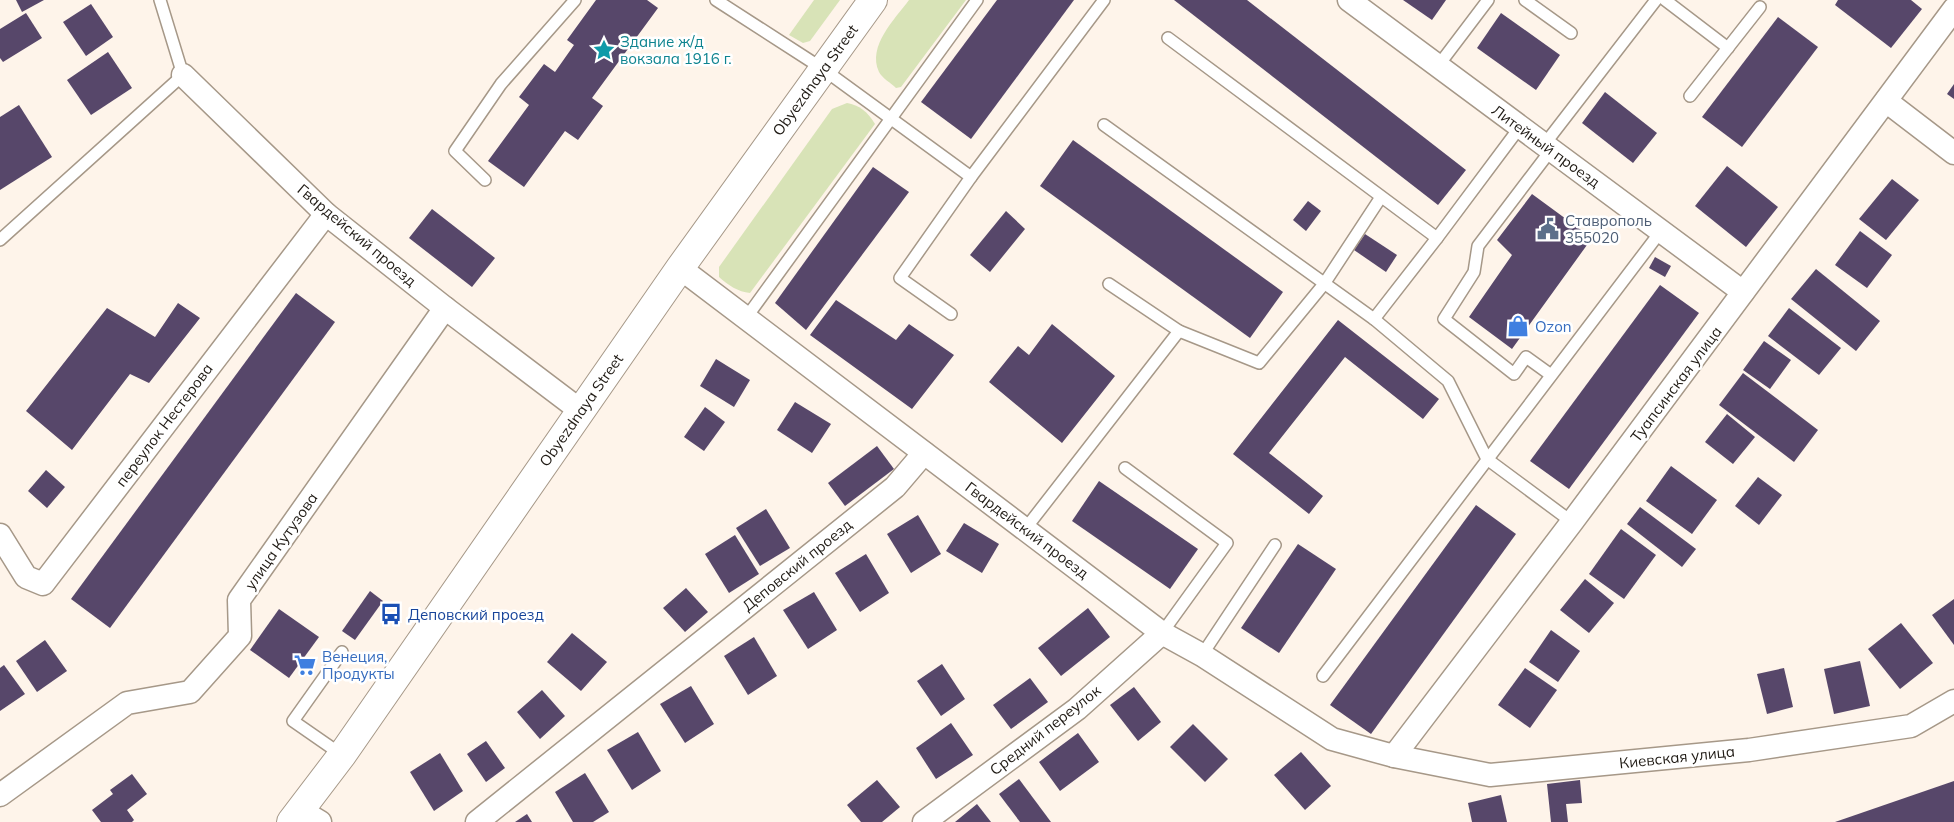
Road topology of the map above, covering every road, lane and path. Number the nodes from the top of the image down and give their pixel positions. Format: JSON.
{"nodes":[{"id":1,"x":160,"y":0,"type":"edge"},
{"id":2,"x":575,"y":0,"type":"edge"},
{"id":3,"x":716,"y":0,"type":"edge"},
{"id":4,"x":873,"y":0,"type":"edge"},
{"id":5,"x":977,"y":0,"type":"edge"},
{"id":6,"x":1104,"y":0,"type":"edge"},
{"id":7,"x":1349,"y":0,"type":"edge"},
{"id":8,"x":1488,"y":0,"type":"edge"},
{"id":9,"x":1525,"y":0,"type":"edge"},
{"id":10,"x":1656,"y":0,"type":"edge"},
{"id":11,"x":1665,"y":0,"type":"edge"},
{"id":12,"x":1760,"y":8,"type":"dead end"},
{"id":13,"x":1954,"y":9,"type":"edge"},
{"id":14,"x":1571,"y":33,"type":"dead end"},
{"id":15,"x":1168,"y":38,"type":"dead end"},
{"id":16,"x":1728,"y":48,"type":"junction"},
{"id":17,"x":1438,"y":66,"type":"junction"},
{"id":18,"x":824,"y":69,"type":"junction"},
{"id":19,"x":183,"y":75,"type":"junction"},
{"id":20,"x":1690,"y":96,"type":"dead end"},
{"id":21,"x":1886,"y":100,"type":"junction"},
{"id":22,"x":891,"y":118,"type":"junction"},
{"id":23,"x":1104,"y":125,"type":"dead end"},
{"id":24,"x":1520,"y":127,"type":"junction"},
{"id":25,"x":1548,"y":147,"type":"junction"},
{"id":26,"x":1954,"y":153,"type":"edge"},
{"id":27,"x":971,"y":177,"type":"junction"},
{"id":28,"x":485,"y":180,"type":"dead end"},
{"id":29,"x":1381,"y":197,"type":"junction"},
{"id":30,"x":326,"y":214,"type":"junction"},
{"id":31,"x":1661,"y":231,"type":"junction"},
{"id":32,"x":1438,"y":238,"type":"junction"},
{"id":33,"x":0,"y":240,"type":"edge"},
{"id":34,"x":680,"y":268,"type":"junction"},
{"id":35,"x":1109,"y":284,"type":"dead end"},
{"id":36,"x":1324,"y":284,"type":"junction"},
{"id":37,"x":1743,"y":292,"type":"junction"},
{"id":38,"x":445,"y":308,"type":"junction"},
{"id":39,"x":951,"y":314,"type":"dead end"},
{"id":40,"x":746,"y":318,"type":"junction"},
{"id":41,"x":1374,"y":319,"type":"junction"},
{"id":42,"x":1178,"y":330,"type":"junction"},
{"id":43,"x":1551,"y":375,"type":"junction"},
{"id":44,"x":581,"y":410,"type":"junction"},
{"id":45,"x":924,"y":453,"type":"junction"},
{"id":46,"x":1487,"y":459,"type":"junction"},
{"id":47,"x":1125,"y":468,"type":"dead end"},
{"id":48,"x":1572,"y":522,"type":"junction"},
{"id":49,"x":1026,"y":528,"type":"junction"},
{"id":50,"x":0,"y":535,"type":"edge"},
{"id":51,"x":1275,"y":545,"type":"dead end"},
{"id":52,"x":1162,"y":633,"type":"junction"},
{"id":53,"x":342,"y":652,"type":"dead end"},
{"id":54,"x":1202,"y":655,"type":"junction"},
{"id":55,"x":1323,"y":676,"type":"dead end"},
{"id":56,"x":1954,"y":701,"type":"edge"},
{"id":57,"x":342,"y":755,"type":"junction"},
{"id":58,"x":1394,"y":756,"type":"junction"},
{"id":59,"x":0,"y":795,"type":"edge"},
{"id":60,"x":304,"y":818,"type":"edge"},
{"id":61,"x":476,"y":822,"type":"edge"},
{"id":62,"x":924,"y":822,"type":"edge"}],
"edges":[{"from":1,"to":19,"type":"lane","name":"Гвардейский проезд"},
{"from":2,"to":28,"type":"lane"},
{"from":3,"to":18,"type":"lane"},
{"from":4,"to":18,"type":"main road","name":"Obyezdnaya Street"},
{"from":5,"to":22,"type":"lane"},
{"from":6,"to":27,"type":"lane"},
{"from":7,"to":17,"type":"street","name":"Литейный проезд"},
{"from":8,"to":17,"type":"lane"},
{"from":9,"to":14,"type":"lane"},
{"from":10,"to":25,"type":"lane"},
{"from":11,"to":16,"type":"lane"},
{"from":12,"to":16,"type":"lane"},
{"from":13,"to":21,"type":"street","name":"Туапсинская улица"},
{"from":15,"to":29,"type":"lane"},
{"from":16,"to":20,"type":"lane"},
{"from":17,"to":24,"type":"street","name":"Литейный проезд"},
{"from":18,"to":22,"type":"lane"},
{"from":18,"to":34,"type":"main road","name":"Obyezdnaya Street"},
{"from":19,"to":30,"type":"street","name":"Гвардейский проезд"},
{"from":19,"to":33,"type":"lane"},
{"from":21,"to":26,"type":"street"},
{"from":21,"to":37,"type":"street","name":"Туапсинская улица"},
{"from":22,"to":27,"type":"lane"},
{"from":22,"to":40,"type":"lane"},
{"from":23,"to":36,"type":"lane"},
{"from":24,"to":25,"type":"street","name":"Литейный проезд"},
{"from":24,"to":32,"type":"lane"},
{"from":25,"to":31,"type":"street","name":"Литейный проезд"},
{"from":25,"to":43,"type":"lane"},
{"from":27,"to":39,"type":"lane"},
{"from":29,"to":32,"type":"lane"},
{"from":29,"to":36,"type":"lane"},
{"from":30,"to":38,"type":"street","name":"Гвардейский проезд"},
{"from":30,"to":50,"type":"street","name":"переулок Нестерова"},
{"from":31,"to":37,"type":"street","name":"Литейный проезд"},
{"from":31,"to":43,"type":"lane"},
{"from":32,"to":41,"type":"lane"},
{"from":34,"to":40,"type":"street","name":"Гвардейский проезд"},
{"from":34,"to":44,"type":"main road","name":"Obyezdnaya Street"},
{"from":35,"to":42,"type":"lane"},
{"from":36,"to":41,"type":"lane"},
{"from":36,"to":42,"type":"lane"},
{"from":37,"to":48,"type":"street","name":"Туапсинская улица"},
{"from":38,"to":44,"type":"street","name":"Гвардейский проезд"},
{"from":38,"to":59,"type":"street","name":"улица Кутузова"},
{"from":40,"to":45,"type":"street","name":"Гвардейский проезд"},
{"from":41,"to":46,"type":"lane"},
{"from":42,"to":49,"type":"lane"},
{"from":43,"to":46,"type":"lane"},
{"from":44,"to":57,"type":"main road","name":"Obyezdnaya Street"},
{"from":45,"to":49,"type":"street","name":"Гвардейский проезд"},
{"from":45,"to":61,"type":"street","name":"Деповский проезд"},
{"from":46,"to":48,"type":"lane"},
{"from":46,"to":55,"type":"lane"},
{"from":47,"to":52,"type":"lane"},
{"from":48,"to":58,"type":"street","name":"Туапсинская улица"},
{"from":49,"to":52,"type":"street","name":"Гвардейский проезд"},
{"from":51,"to":54,"type":"lane"},
{"from":52,"to":54,"type":"street","name":"Гвардейский проезд"},
{"from":52,"to":62,"type":"street","name":"Средний переулок"},
{"from":53,"to":57,"type":"lane"},
{"from":54,"to":58,"type":"street","name":"Гвардейский проезд"},
{"from":56,"to":58,"type":"street","name":"Киевская улица"},
{"from":57,"to":60,"type":"main road","name":"Obyezdnaya Street"}]}
